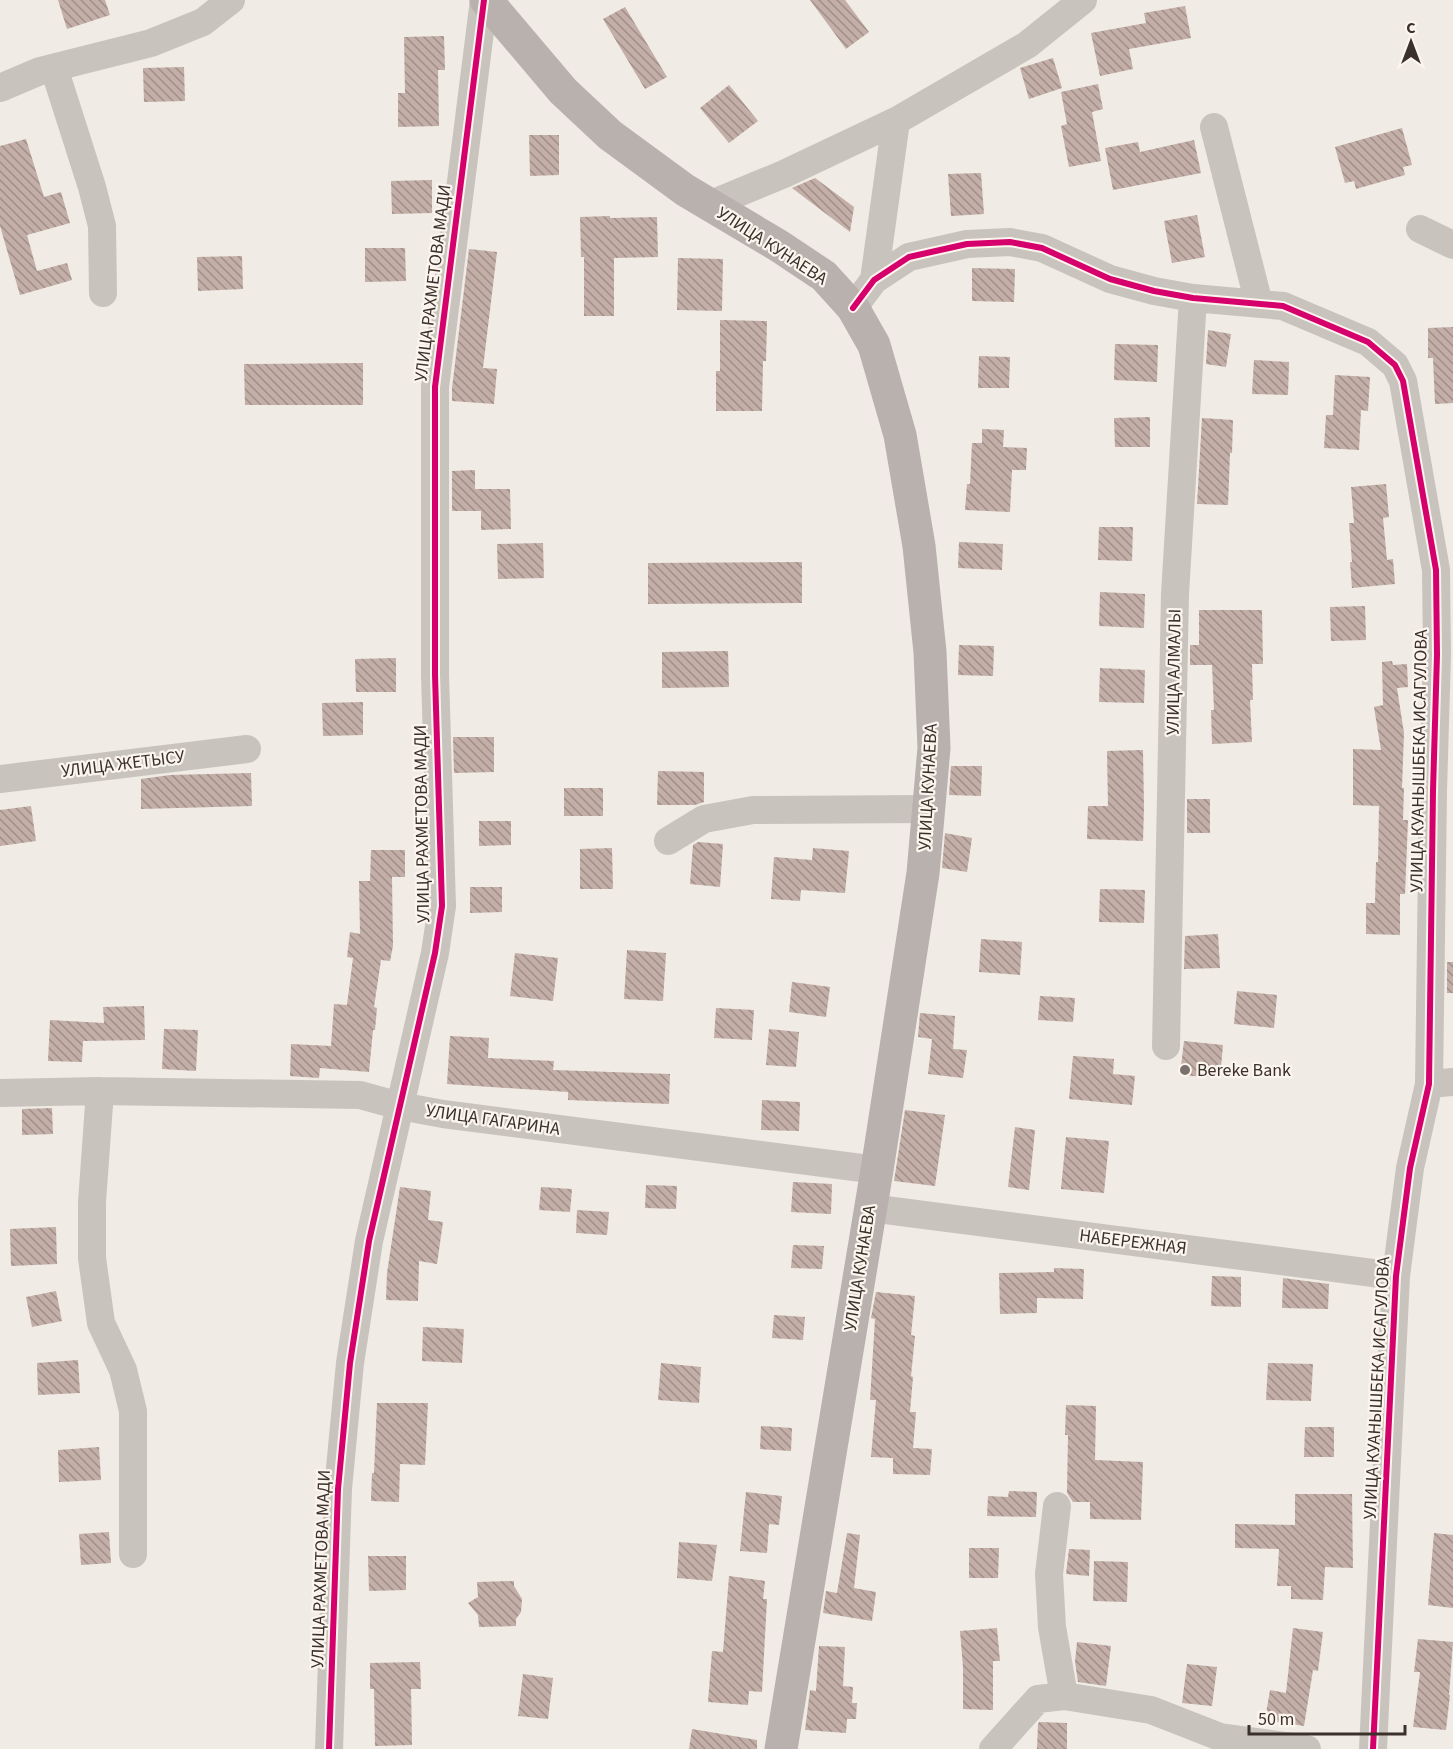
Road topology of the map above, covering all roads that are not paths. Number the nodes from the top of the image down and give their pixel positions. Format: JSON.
{"nodes":[{"id":1,"x":231,"y":0,"type":"edge"},
{"id":2,"x":485,"y":0,"type":"edge"},
{"id":3,"x":1083,"y":0,"type":"edge"},
{"id":4,"x":54,"y":68,"type":"junction"},
{"id":5,"x":0,"y":88,"type":"edge"},
{"id":6,"x":896,"y":121,"type":"junction"},
{"id":7,"x":1214,"y":127,"type":"dead end"},
{"id":8,"x":709,"y":205,"type":"junction"},
{"id":9,"x":1420,"y":229,"type":"dead end"},
{"id":10,"x":1453,"y":245,"type":"edge"},
{"id":11,"x":874,"y":280,"type":"junction"},
{"id":12,"x":103,"y":293,"type":"dead end"},
{"id":13,"x":1193,"y":298,"type":"junction"},
{"id":14,"x":1259,"y":304,"type":"junction"},
{"id":15,"x":853,"y":308,"type":"junction"},
{"id":16,"x":247,"y":749,"type":"dead end"},
{"id":17,"x":0,"y":778,"type":"edge"},
{"id":18,"x":929,"y":808,"type":"junction"},
{"id":19,"x":668,"y":841,"type":"dead end"},
{"id":20,"x":1166,"y":1046,"type":"dead end"},
{"id":21,"x":1441,"y":1083,"type":"edge"},
{"id":22,"x":100,"y":1091,"type":"junction"},
{"id":23,"x":0,"y":1093,"type":"edge"},
{"id":24,"x":400,"y":1106,"type":"junction"},
{"id":25,"x":877,"y":1170,"type":"junction"},
{"id":26,"x":870,"y":1208,"type":"junction"},
{"id":27,"x":1396,"y":1276,"type":"junction"},
{"id":28,"x":1057,"y":1506,"type":"dead end"},
{"id":29,"x":133,"y":1554,"type":"dead end"},
{"id":30,"x":1064,"y":1696,"type":"junction"},
{"id":31,"x":329,"y":1749,"type":"edge"},
{"id":32,"x":781,"y":1749,"type":"edge"},
{"id":33,"x":993,"y":1749,"type":"edge"},
{"id":34,"x":1307,"y":1749,"type":"edge"},
{"id":35,"x":1373,"y":1749,"type":"edge"}],
"edges":[{"from":1,"to":4,"type":"street"},
{"from":2,"to":8,"type":"main road","name":"УЛИЦА КУНАЕВА"},
{"from":2,"to":24,"type":"street","name":"УЛИЦА РАХМЕТОВА МАДИ"},
{"from":3,"to":6,"type":"street"},
{"from":4,"to":5,"type":"street"},
{"from":4,"to":12,"type":"street"},
{"from":6,"to":8,"type":"street"},
{"from":6,"to":11,"type":"street"},
{"from":7,"to":14,"type":"street"},
{"from":8,"to":15,"type":"main road","name":"УЛИЦА КУНАЕВА"},
{"from":9,"to":10,"type":"street"},
{"from":11,"to":13,"type":"street","name":"УЛИЦА КУАНЫШБЕКА ИСАГУЛОВА"},
{"from":11,"to":15,"type":"street","name":"УЛИЦА КУАНЫШБЕКА ИСАГУЛОВА"},
{"from":13,"to":14,"type":"street","name":"УЛИЦА КУАНЫШБЕКА ИСАГУЛОВА"},
{"from":13,"to":20,"type":"street","name":"УЛИЦА АЛМАЛЫ"},
{"from":14,"to":21,"type":"street","name":"УЛИЦА КУАНЫШБЕКА ИСАГУЛОВА"},
{"from":15,"to":18,"type":"main road","name":"УЛИЦА КУНАЕВА"},
{"from":16,"to":17,"type":"street","name":"УЛИЦА ЖЕТЫСУ"},
{"from":18,"to":19,"type":"street"},
{"from":18,"to":25,"type":"main road","name":"УЛИЦА КУНАЕВА"},
{"from":21,"to":27,"type":"street","name":"УЛИЦА КУАНЫШБЕКА ИСАГУЛОВА"},
{"from":22,"to":23,"type":"street","name":"УЛИЦА ГАГАРИНА"},
{"from":22,"to":24,"type":"street","name":"УЛИЦА ГАГАРИНА"},
{"from":22,"to":29,"type":"street"},
{"from":24,"to":25,"type":"street","name":"УЛИЦА ГАГАРИНА"},
{"from":24,"to":31,"type":"street","name":"УЛИЦА РАХМЕТОВА МАДИ"},
{"from":25,"to":26,"type":"main road","name":"УЛИЦА КУНАЕВА"},
{"from":26,"to":27,"type":"street","name":"НАБЕРЕЖНАЯ"},
{"from":26,"to":32,"type":"main road","name":"УЛИЦА КУНАЕВА"},
{"from":27,"to":35,"type":"street","name":"УЛИЦА КУАНЫШБЕКА ИСАГУЛОВА"},
{"from":28,"to":30,"type":"street"},
{"from":30,"to":33,"type":"street"},
{"from":30,"to":34,"type":"street"}]}
